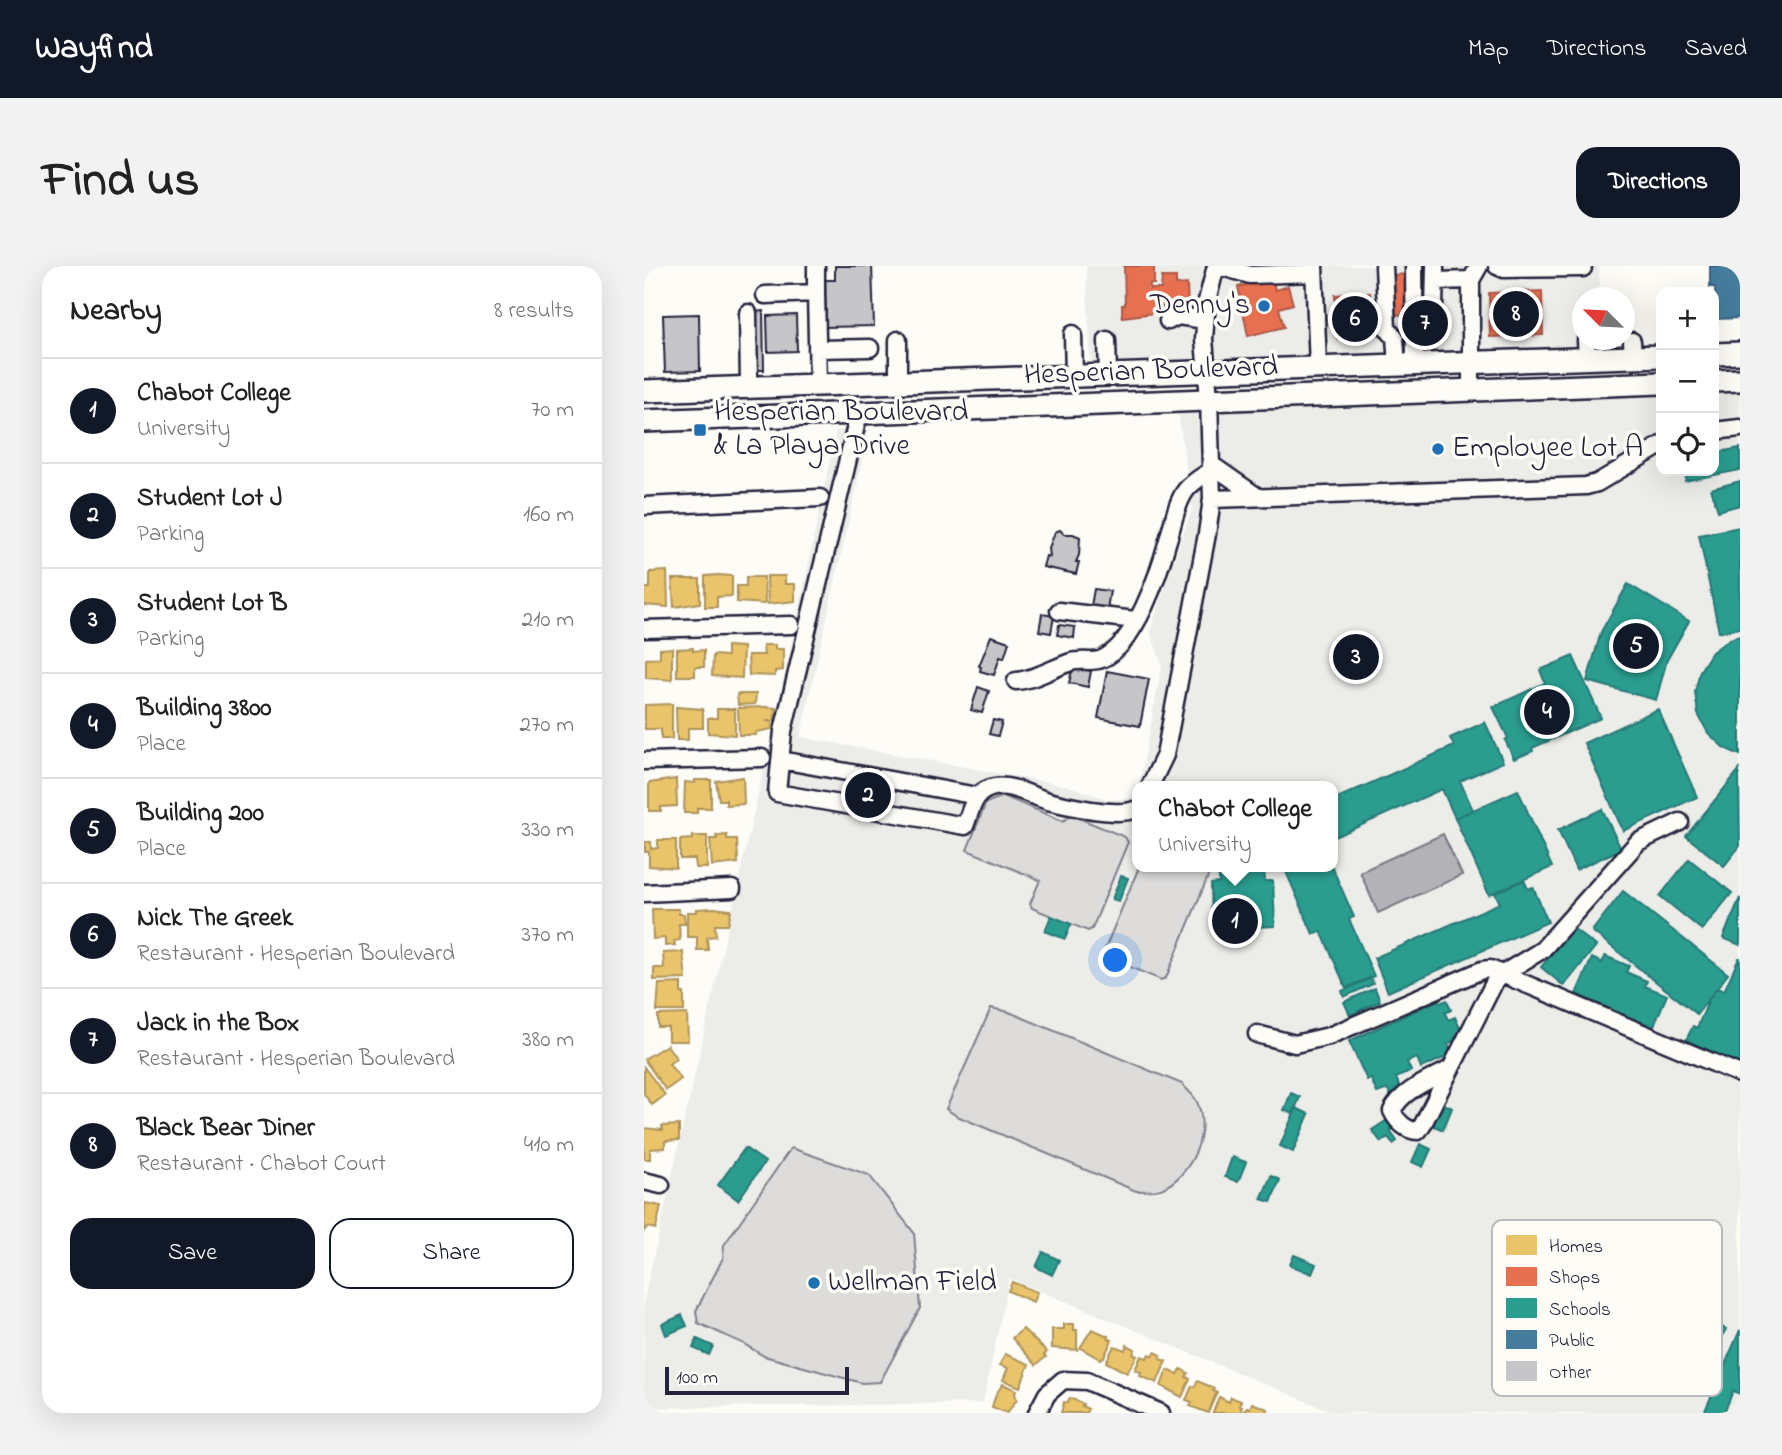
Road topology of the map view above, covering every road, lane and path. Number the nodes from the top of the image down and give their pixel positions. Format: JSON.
{"nodes":[{"id":1,"x":816,"y":266,"type":"edge"},
{"id":2,"x":1218,"y":266,"type":"edge"},
{"id":3,"x":1384,"y":266,"type":"edge"},
{"id":4,"x":1413,"y":266,"type":"edge"},
{"id":5,"x":1497,"y":266,"type":"edge"},
{"id":6,"x":1583,"y":268,"type":"dead end"},
{"id":7,"x":1314,"y":269,"type":"edge"},
{"id":8,"x":1435,"y":273,"type":"edge"},
{"id":9,"x":1475,"y":273,"type":"edge"},
{"id":10,"x":816,"y":293,"type":"junction"},
{"id":11,"x":765,"y":295,"type":"dead end"},
{"id":12,"x":1434,"y":308,"type":"dead end"},
{"id":13,"x":748,"y":313,"type":"dead end"},
{"id":14,"x":1205,"y":320,"type":"junction"},
{"id":15,"x":1168,"y":321,"type":"dead end"},
{"id":16,"x":1073,"y":334,"type":"dead end"},
{"id":17,"x":898,"y":340,"type":"dead end"},
{"id":18,"x":1107,"y":340,"type":"dead end"},
{"id":19,"x":870,"y":348,"type":"dead end"},
{"id":20,"x":817,"y":349,"type":"junction"},
{"id":21,"x":1577,"y":350,"type":"edge"},
{"id":22,"x":1635,"y":350,"type":"edge"},
{"id":23,"x":1740,"y":353,"type":"edge"},
{"id":24,"x":1719,"y":354,"type":"edge"},
{"id":25,"x":1656,"y":355,"type":"edge"},
{"id":26,"x":1472,"y":362,"type":"junction"},
{"id":27,"x":1406,"y":364,"type":"junction"},
{"id":28,"x":1318,"y":367,"type":"junction"},
{"id":29,"x":1206,"y":371,"type":"junction"},
{"id":30,"x":1108,"y":374,"type":"junction"},
{"id":31,"x":1074,"y":375,"type":"junction"},
{"id":32,"x":1740,"y":380,"type":"edge"},
{"id":33,"x":1719,"y":381,"type":"edge"},
{"id":34,"x":898,"y":382,"type":"junction"},
{"id":35,"x":1656,"y":383,"type":"edge"},
{"id":36,"x":818,"y":384,"type":"junction"},
{"id":37,"x":749,"y":387,"type":"junction"},
{"id":38,"x":1471,"y":390,"type":"junction"},
{"id":39,"x":644,"y":391,"type":"edge"},
{"id":40,"x":1209,"y":399,"type":"junction"},
{"id":41,"x":859,"y":413,"type":"junction"},
{"id":42,"x":644,"y":421,"type":"edge"},
{"id":43,"x":1740,"y":428,"type":"edge"},
{"id":44,"x":1719,"y":430,"type":"edge"},
{"id":45,"x":1656,"y":448,"type":"edge"},
{"id":46,"x":1212,"y":468,"type":"junction"},
{"id":47,"x":820,"y":498,"type":"dead end"},
{"id":48,"x":1260,"y":498,"type":"junction"},
{"id":49,"x":1212,"y":499,"type":"junction"},
{"id":50,"x":644,"y":506,"type":"edge"},
{"id":51,"x":1059,"y":611,"type":"dead end"},
{"id":52,"x":1135,"y":620,"type":"junction"},
{"id":53,"x":791,"y":625,"type":"dead end"},
{"id":54,"x":644,"y":629,"type":"edge"},
{"id":55,"x":1016,"y":681,"type":"dead end"},
{"id":56,"x":762,"y":758,"type":"dead end"},
{"id":57,"x":781,"y":760,"type":"junction"},
{"id":58,"x":644,"y":761,"type":"edge"},
{"id":59,"x":1152,"y":781,"type":"edge"},
{"id":60,"x":977,"y":796,"type":"junction"},
{"id":61,"x":1132,"y":810,"type":"edge"},
{"id":62,"x":1680,"y":822,"type":"dead end"},
{"id":63,"x":732,"y":890,"type":"dead end"},
{"id":64,"x":644,"y":893,"type":"edge"},
{"id":65,"x":1504,"y":973,"type":"junction"},
{"id":66,"x":1257,"y":1034,"type":"dead end"},
{"id":67,"x":1450,"y":1069,"type":"dead end"},
{"id":68,"x":1740,"y":1074,"type":"edge"},
{"id":69,"x":644,"y":1181,"type":"edge"},
{"id":70,"x":661,"y":1185,"type":"dead end"},
{"id":71,"x":1156,"y":1412,"type":"edge"},
{"id":72,"x":1037,"y":1413,"type":"edge"}],
"edges":[{"from":1,"to":10,"type":"street"},
{"from":2,"to":7,"type":"street"},
{"from":2,"to":14,"type":"street"},
{"from":3,"to":27,"type":"street"},
{"from":4,"to":27,"type":"street"},
{"from":5,"to":6,"type":"street"},
{"from":7,"to":28,"type":"street"},
{"from":8,"to":9,"type":"street"},
{"from":8,"to":12,"type":"street"},
{"from":9,"to":26,"type":"street"},
{"from":10,"to":11,"type":"street"},
{"from":10,"to":20,"type":"street"},
{"from":13,"to":37,"type":"street"},
{"from":14,"to":15,"type":"street"},
{"from":14,"to":29,"type":"street"},
{"from":16,"to":31,"type":"street"},
{"from":17,"to":34,"type":"street"},
{"from":18,"to":30,"type":"street"},
{"from":19,"to":20,"type":"street"},
{"from":20,"to":36,"type":"street"},
{"from":21,"to":26,"type":"main road","name":"Hesperian Boulevard"},
{"from":22,"to":25,"type":"main road","name":"Hesperian Boulevard"},
{"from":23,"to":24,"type":"main road"},
{"from":26,"to":27,"type":"main road","name":"Hesperian Boulevard"},
{"from":26,"to":38,"type":"street"},
{"from":27,"to":28,"type":"main road","name":"Hesperian Boulevard"},
{"from":28,"to":29,"type":"main road","name":"Hesperian Boulevard"},
{"from":29,"to":30,"type":"main road","name":"Hesperian Boulevard"},
{"from":29,"to":40,"type":"street"},
{"from":30,"to":31,"type":"main road","name":"Hesperian Boulevard"},
{"from":31,"to":34,"type":"main road","name":"Hesperian Boulevard"},
{"from":32,"to":33,"type":"main road"},
{"from":34,"to":36,"type":"main road","name":"Hesperian Boulevard"},
{"from":35,"to":38,"type":"main road","name":"Hesperian Boulevard"},
{"from":36,"to":37,"type":"main road","name":"Hesperian Boulevard"},
{"from":37,"to":39,"type":"main road","name":"Hesperian Boulevard"},
{"from":38,"to":40,"type":"main road","name":"Hesperian Boulevard"},
{"from":40,"to":41,"type":"main road","name":"Hesperian Boulevard"},
{"from":40,"to":46,"type":"street"},
{"from":41,"to":42,"type":"main road","name":"Hesperian Boulevard"},
{"from":41,"to":57,"type":"street"},
{"from":43,"to":44,"type":"street"},
{"from":45,"to":48,"type":"street"},
{"from":46,"to":48,"type":"street"},
{"from":46,"to":49,"type":"street"},
{"from":46,"to":52,"type":"street"},
{"from":47,"to":50,"type":"street"},
{"from":48,"to":49,"type":"street"},
{"from":49,"to":59,"type":"street"},
{"from":51,"to":52,"type":"street"},
{"from":52,"to":55,"type":"street"},
{"from":53,"to":54,"type":"street"},
{"from":56,"to":58,"type":"street"},
{"from":57,"to":60,"type":"street"},
{"from":57,"to":60,"type":"street"},
{"from":60,"to":61,"type":"street"},
{"from":62,"to":65,"type":"street"},
{"from":63,"to":64,"type":"street"},
{"from":65,"to":66,"type":"street"},
{"from":65,"to":67,"type":"street"},
{"from":65,"to":68,"type":"street"},
{"from":69,"to":70,"type":"street"},
{"from":71,"to":72,"type":"street"}]}
